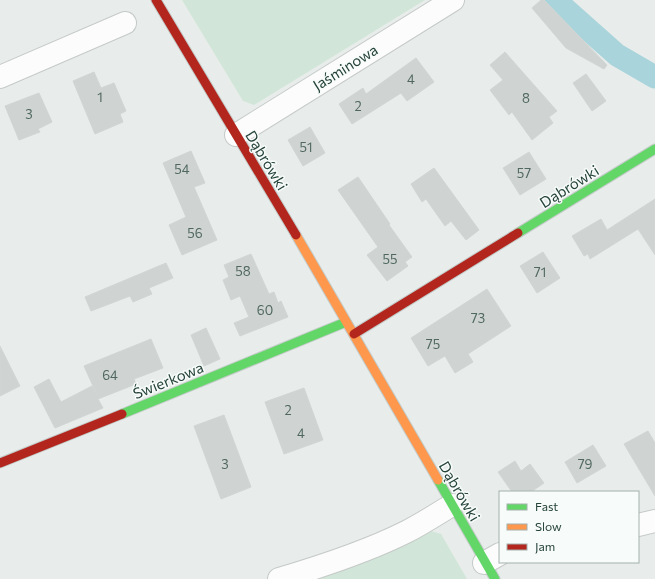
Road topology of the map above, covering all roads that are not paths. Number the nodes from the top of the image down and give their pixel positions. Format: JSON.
{"nodes":[{"id":1,"x":156,"y":0,"type":"edge"},
{"id":2,"x":453,"y":0,"type":"edge"},
{"id":3,"x":125,"y":23,"type":"dead end"},
{"id":4,"x":0,"y":77,"type":"edge"},
{"id":5,"x":236,"y":135,"type":"junction"},
{"id":6,"x":655,"y":149,"type":"edge"},
{"id":7,"x":346,"y":322,"type":"junction"},
{"id":8,"x":354,"y":334,"type":"junction"},
{"id":9,"x":0,"y":463,"type":"edge"},
{"id":10,"x":452,"y":505,"type":"junction"},
{"id":11,"x":655,"y":521,"type":"edge"},
{"id":12,"x":639,"y":525,"type":"edge"},
{"id":13,"x":493,"y":569,"type":"edge"},
{"id":14,"x":279,"y":579,"type":"edge"}],
"edges":[{"from":1,"to":5,"type":"street","name":"Dąbrówki"},
{"from":2,"to":5,"type":"street","name":"Jaśminowa"},
{"from":3,"to":4,"type":"street"},
{"from":5,"to":7,"type":"street","name":"Dąbrówki"},
{"from":6,"to":8,"type":"street","name":"Dąbrówki"},
{"from":7,"to":8,"type":"street","name":"Dąbrówki"},
{"from":7,"to":9,"type":"street","name":"Świerkowa"},
{"from":8,"to":10,"type":"street","name":"Dąbrówki"},
{"from":10,"to":13,"type":"street","name":"Dąbrówki"},
{"from":10,"to":14,"type":"street"},
{"from":11,"to":12,"type":"street"}]}
